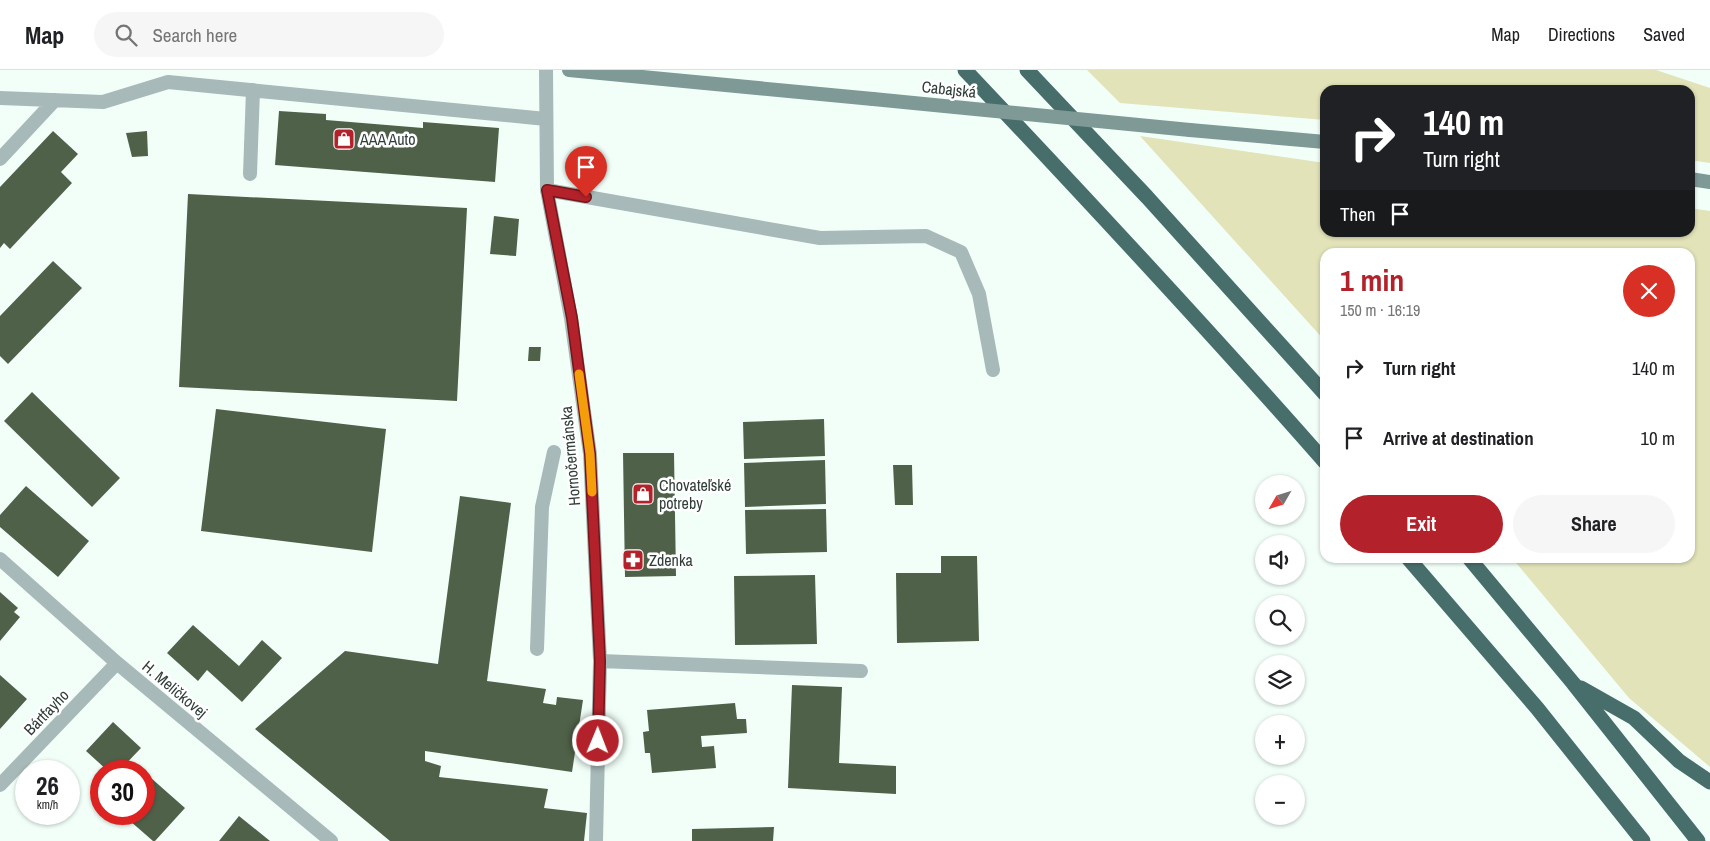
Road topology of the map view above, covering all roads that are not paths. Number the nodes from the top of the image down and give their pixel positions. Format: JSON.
{"nodes":[{"id":1,"x":546,"y":70,"type":"edge"},
{"id":2,"x":569,"y":70,"type":"edge"},
{"id":3,"x":965,"y":70,"type":"edge"},
{"id":4,"x":1027,"y":70,"type":"edge"},
{"id":5,"x":253,"y":90,"type":"junction"},
{"id":6,"x":0,"y":98,"type":"edge"},
{"id":7,"x":55,"y":100,"type":"junction"},
{"id":8,"x":546,"y":119,"type":"junction"},
{"id":9,"x":1320,"y":142,"type":"edge"},
{"id":10,"x":0,"y":159,"type":"edge"},
{"id":11,"x":250,"y":174,"type":"dead end"},
{"id":12,"x":1695,"y":180,"type":"edge"},
{"id":13,"x":1710,"y":182,"type":"edge"},
{"id":14,"x":547,"y":190,"type":"junction"},
{"id":15,"x":993,"y":370,"type":"dead end"},
{"id":16,"x":1320,"y":388,"type":"edge"},
{"id":17,"x":554,"y":452,"type":"dead end"},
{"id":18,"x":1320,"y":456,"type":"edge"},
{"id":19,"x":0,"y":559,"type":"edge"},
{"id":20,"x":1412,"y":563,"type":"edge"},
{"id":21,"x":1473,"y":563,"type":"edge"},
{"id":22,"x":537,"y":649,"type":"dead end"},
{"id":23,"x":600,"y":661,"type":"junction"},
{"id":24,"x":117,"y":663,"type":"junction"},
{"id":25,"x":861,"y":671,"type":"dead end"},
{"id":26,"x":1573,"y":683,"type":"junction"},
{"id":27,"x":1710,"y":782,"type":"edge"},
{"id":28,"x":0,"y":785,"type":"edge"},
{"id":29,"x":331,"y":841,"type":"edge"},
{"id":30,"x":596,"y":841,"type":"edge"},
{"id":31,"x":1643,"y":841,"type":"edge"},
{"id":32,"x":1698,"y":841,"type":"edge"}],
"edges":[{"from":1,"to":8,"type":"street","name":"Hornočermánska"},
{"from":2,"to":9,"type":"main road","name":"Cabajská","bridge":true},
{"from":3,"to":18,"type":"highway"},
{"from":4,"to":16,"type":"highway"},
{"from":5,"to":7,"type":"street"},
{"from":5,"to":8,"type":"street"},
{"from":5,"to":11,"type":"street"},
{"from":6,"to":7,"type":"street"},
{"from":7,"to":10,"type":"street"},
{"from":8,"to":14,"type":"street","name":"Hornočermánska"},
{"from":12,"to":13,"type":"main road"},
{"from":14,"to":15,"type":"street"},
{"from":14,"to":23,"type":"street","name":"Hornočermánska"},
{"from":17,"to":22,"type":"street"},
{"from":19,"to":24,"type":"street","name":"H. Meličkovej"},
{"from":20,"to":31,"type":"highway"},
{"from":21,"to":26,"type":"highway"},
{"from":23,"to":25,"type":"street"},
{"from":23,"to":30,"type":"street","name":"Hornočermánska"},
{"from":24,"to":28,"type":"street","name":"Bártfayho"},
{"from":24,"to":29,"type":"street","name":"H. Meličkovej"},
{"from":26,"to":27,"type":"highway"},
{"from":26,"to":32,"type":"highway"}]}
